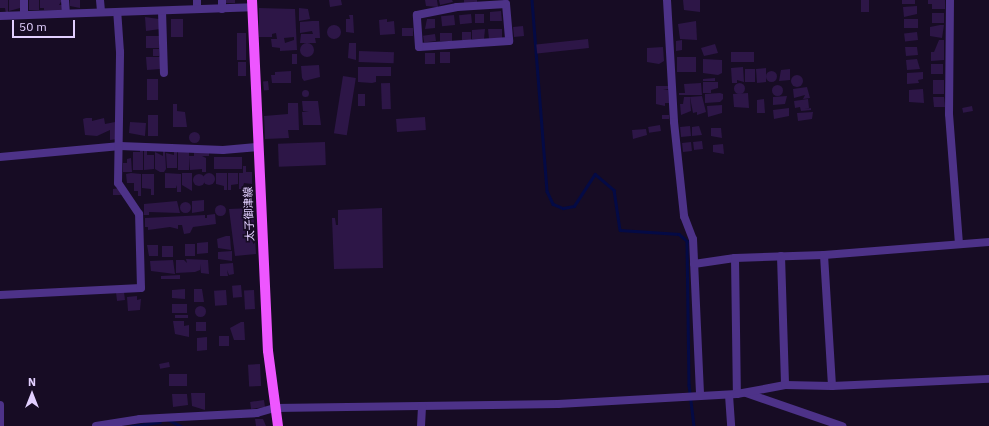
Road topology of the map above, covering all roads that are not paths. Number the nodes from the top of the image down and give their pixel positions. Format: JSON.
{"nodes":[{"id":1,"x":24,"y":0,"type":"edge"},
{"id":2,"x":65,"y":0,"type":"edge"},
{"id":3,"x":100,"y":0,"type":"edge"},
{"id":4,"x":197,"y":0,"type":"edge"},
{"id":5,"x":222,"y":0,"type":"edge"},
{"id":6,"x":667,"y":0,"type":"edge"},
{"id":7,"x":950,"y":0,"type":"edge"},
{"id":8,"x":252,"y":4,"type":"edge"},
{"id":9,"x":457,"y":4,"type":"edge"},
{"id":10,"x":197,"y":9,"type":"junction"},
{"id":11,"x":222,"y":9,"type":"junction"},
{"id":12,"x":162,"y":11,"type":"junction"},
{"id":13,"x":102,"y":12,"type":"junction"},
{"id":14,"x":66,"y":13,"type":"junction"},
{"id":15,"x":117,"y":13,"type":"junction"},
{"id":16,"x":24,"y":15,"type":"junction"},
{"id":17,"x":0,"y":16,"type":"edge"},
{"id":18,"x":164,"y":73,"type":"dead end"},
{"id":19,"x":120,"y":146,"type":"junction"},
{"id":20,"x":258,"y":147,"type":"junction"},
{"id":21,"x":0,"y":157,"type":"edge"},
{"id":22,"x":989,"y":242,"type":"edge"},
{"id":23,"x":959,"y":243,"type":"junction"},
{"id":24,"x":824,"y":255,"type":"junction"},
{"id":25,"x":781,"y":256,"type":"junction"},
{"id":26,"x":735,"y":258,"type":"junction"},
{"id":27,"x":694,"y":264,"type":"junction"},
{"id":28,"x":0,"y":295,"type":"edge"},
{"id":29,"x":989,"y":379,"type":"edge"},
{"id":30,"x":785,"y":385,"type":"junction"},
{"id":31,"x":832,"y":386,"type":"junction"},
{"id":32,"x":737,"y":394,"type":"junction"},
{"id":33,"x":700,"y":396,"type":"junction"},
{"id":34,"x":0,"y":405,"type":"edge"},
{"id":35,"x":422,"y":406,"type":"junction"},
{"id":36,"x":275,"y":408,"type":"junction"},
{"id":37,"x":0,"y":426,"type":"edge"},
{"id":38,"x":96,"y":426,"type":"edge"},
{"id":39,"x":278,"y":426,"type":"edge"},
{"id":40,"x":421,"y":426,"type":"edge"},
{"id":41,"x":731,"y":426,"type":"edge"},
{"id":42,"x":842,"y":426,"type":"edge"}],
"edges":[{"from":1,"to":16,"type":"street"},
{"from":2,"to":14,"type":"street"},
{"from":3,"to":13,"type":"street"},
{"from":4,"to":10,"type":"street"},
{"from":5,"to":11,"type":"street"},
{"from":6,"to":27,"type":"street"},
{"from":7,"to":23,"type":"street"},
{"from":8,"to":11,"type":"street"},
{"from":8,"to":20,"type":"main road","name":"太子御津線"},
{"from":9,"to":9,"type":"street"},
{"from":10,"to":11,"type":"street"},
{"from":10,"to":12,"type":"street"},
{"from":12,"to":15,"type":"street"},
{"from":12,"to":18,"type":"street"},
{"from":13,"to":14,"type":"street"},
{"from":13,"to":15,"type":"street"},
{"from":14,"to":16,"type":"street"},
{"from":15,"to":19,"type":"street"},
{"from":16,"to":17,"type":"street"},
{"from":19,"to":20,"type":"street"},
{"from":19,"to":21,"type":"street"},
{"from":19,"to":28,"type":"street"},
{"from":20,"to":36,"type":"main road","name":"太子御津線"},
{"from":22,"to":23,"type":"street"},
{"from":23,"to":24,"type":"street"},
{"from":24,"to":25,"type":"street"},
{"from":24,"to":31,"type":"street"},
{"from":25,"to":26,"type":"street"},
{"from":25,"to":30,"type":"street"},
{"from":26,"to":27,"type":"street"},
{"from":26,"to":32,"type":"street"},
{"from":27,"to":33,"type":"street"},
{"from":29,"to":31,"type":"street"},
{"from":30,"to":31,"type":"street"},
{"from":30,"to":32,"type":"street"},
{"from":32,"to":33,"type":"street"},
{"from":32,"to":41,"type":"street"},
{"from":32,"to":42,"type":"street"},
{"from":33,"to":35,"type":"street"},
{"from":34,"to":37,"type":"street"},
{"from":35,"to":36,"type":"street"},
{"from":35,"to":40,"type":"street"},
{"from":36,"to":38,"type":"street"},
{"from":36,"to":39,"type":"main road","name":"太子御津線"}]}
